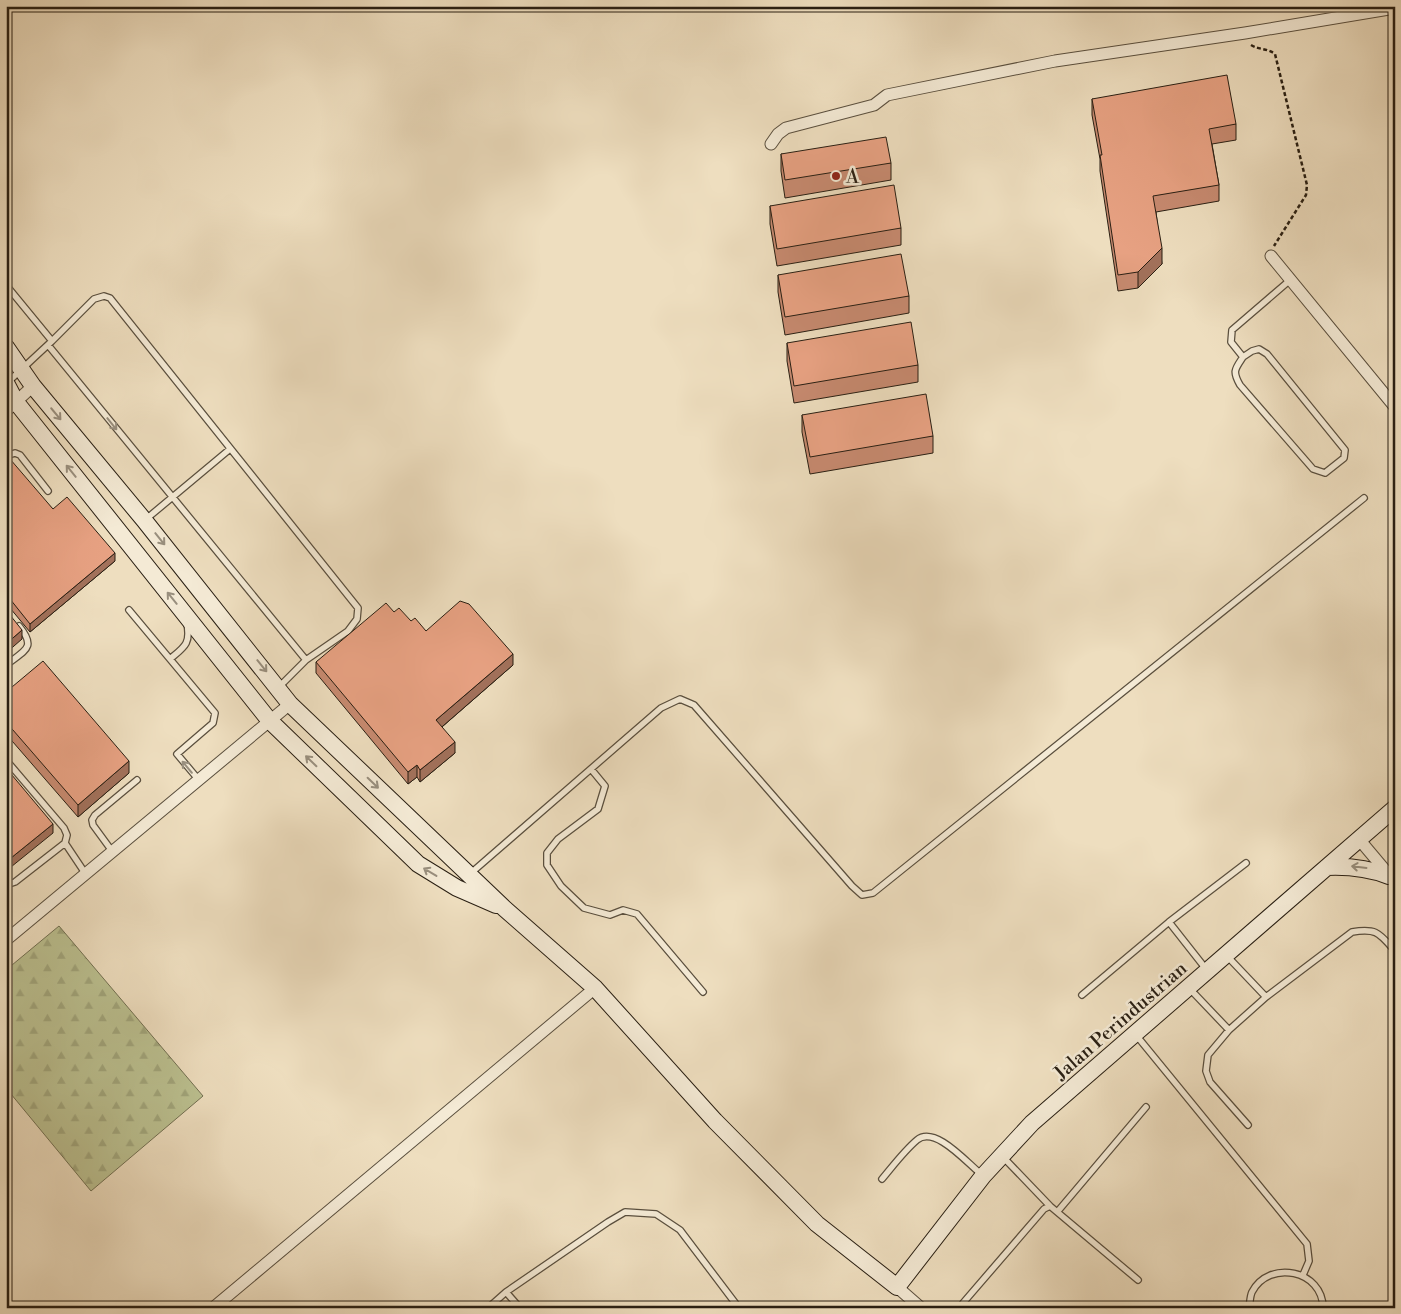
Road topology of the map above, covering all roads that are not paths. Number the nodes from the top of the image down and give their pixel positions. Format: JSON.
{"nodes":[{"id":1,"x":1395,"y":8,"type":"edge"},
{"id":2,"x":771,"y":144,"type":"dead end"},
{"id":3,"x":1271,"y":256,"type":"road end"},
{"id":4,"x":1289,"y":281,"type":"junction"},
{"id":5,"x":6,"y":285,"type":"edge"},
{"id":6,"x":50,"y":343,"type":"junction"},
{"id":7,"x":6,"y":347,"type":"edge"},
{"id":8,"x":1243,"y":357,"type":"junction"},
{"id":9,"x":23,"y":369,"type":"junction"},
{"id":10,"x":6,"y":383,"type":"edge"},
{"id":11,"x":33,"y":386,"type":"junction"},
{"id":12,"x":11,"y":407,"type":"edge"},
{"id":13,"x":1395,"y":407,"type":"edge"},
{"id":14,"x":230,"y":450,"type":"junction"},
{"id":15,"x":6,"y":456,"type":"edge"},
{"id":16,"x":48,"y":491,"type":"dead end"},
{"id":17,"x":173,"y":498,"type":"junction"},
{"id":18,"x":1364,"y":498,"type":"dead end"},
{"id":19,"x":144,"y":520,"type":"junction"},
{"id":20,"x":129,"y":610,"type":"dead end"},
{"id":21,"x":185,"y":614,"type":"junction"},
{"id":22,"x":12,"y":617,"type":"edge"},
{"id":23,"x":170,"y":659,"type":"junction"},
{"id":24,"x":306,"y":660,"type":"junction"},
{"id":25,"x":6,"y":664,"type":"edge"},
{"id":26,"x":279,"y":687,"type":"junction"},
{"id":27,"x":290,"y":704,"type":"junction"},
{"id":28,"x":269,"y":720,"type":"junction"},
{"id":29,"x":6,"y":760,"type":"edge"},
{"id":30,"x":591,"y":769,"type":"junction"},
{"id":31,"x":137,"y":780,"type":"dead end"},
{"id":32,"x":198,"y":780,"type":"junction"},
{"id":33,"x":1395,"y":808,"type":"edge"},
{"id":34,"x":1358,"y":838,"type":"junction"},
{"id":35,"x":65,"y":843,"type":"junction"},
{"id":36,"x":112,"y":851,"type":"junction"},
{"id":37,"x":1246,"y":863,"type":"dead end"},
{"id":38,"x":1327,"y":867,"type":"junction"},
{"id":39,"x":85,"y":873,"type":"junction"},
{"id":40,"x":470,"y":875,"type":"junction"},
{"id":41,"x":1392,"y":879,"type":"edge"},
{"id":42,"x":6,"y":882,"type":"edge"},
{"id":43,"x":457,"y":888,"type":"junction"},
{"id":44,"x":504,"y":909,"type":"junction"},
{"id":45,"x":1169,"y":922,"type":"junction"},
{"id":46,"x":6,"y":940,"type":"edge"},
{"id":47,"x":1395,"y":951,"type":"edge"},
{"id":48,"x":1225,"y":954,"type":"junction"},
{"id":49,"x":1207,"y":970,"type":"junction"},
{"id":50,"x":1188,"y":987,"type":"junction"},
{"id":51,"x":595,"y":988,"type":"junction"},
{"id":52,"x":703,"y":992,"type":"dead end"},
{"id":53,"x":1082,"y":994,"type":"dead end"},
{"id":54,"x":1266,"y":997,"type":"junction"},
{"id":55,"x":1230,"y":1030,"type":"junction"},
{"id":56,"x":1135,"y":1034,"type":"junction"},
{"id":57,"x":1146,"y":1107,"type":"dead end"},
{"id":58,"x":1248,"y":1125,"type":"dead end"},
{"id":59,"x":1002,"y":1156,"type":"junction"},
{"id":60,"x":983,"y":1176,"type":"junction"},
{"id":61,"x":882,"y":1179,"type":"dead end"},
{"id":62,"x":1050,"y":1206,"type":"junction"},
{"id":63,"x":1058,"y":1212,"type":"junction"},
{"id":64,"x":1303,"y":1276,"type":"junction"},
{"id":65,"x":1138,"y":1280,"type":"dead end"},
{"id":66,"x":896,"y":1287,"type":"junction"},
{"id":67,"x":506,"y":1292,"type":"junction"},
{"id":68,"x":213,"y":1308,"type":"edge"},
{"id":69,"x":488,"y":1308,"type":"edge"},
{"id":70,"x":520,"y":1308,"type":"edge"},
{"id":71,"x":739,"y":1308,"type":"edge"},
{"id":72,"x":921,"y":1308,"type":"edge"},
{"id":73,"x":968,"y":1308,"type":"edge"},
{"id":74,"x":1248,"y":1308,"type":"edge"},
{"id":75,"x":1323,"y":1308,"type":"edge"}],
"edges":[{"from":1,"to":2,"type":"street"},
{"from":3,"to":4,"type":"street"},
{"from":4,"to":8,"type":"lane"},
{"from":4,"to":13,"type":"street"},
{"from":5,"to":6,"type":"lane"},
{"from":6,"to":9,"type":"lane"},
{"from":6,"to":14,"type":"lane"},
{"from":6,"to":17,"type":"lane","one_way":true},
{"from":7,"to":9,"type":"main road"},
{"from":8,"to":8,"type":"lane"},
{"from":9,"to":10,"type":"lane"},
{"from":9,"to":11,"type":"main road"},
{"from":10,"to":12,"type":"main road"},
{"from":11,"to":12,"type":"street"},
{"from":11,"to":19,"type":"main road","one_way":true},
{"from":21,"to":12,"type":"main road","one_way":true},
{"from":14,"to":17,"type":"lane"},
{"from":14,"to":24,"type":"lane"},
{"from":15,"to":16,"type":"lane"},
{"from":17,"to":19,"type":"lane"},
{"from":17,"to":24,"type":"lane"},
{"from":18,"to":30,"type":"lane"},
{"from":19,"to":26,"type":"main road","one_way":true},
{"from":20,"to":23,"type":"lane"},
{"from":21,"to":23,"type":"lane"},
{"from":21,"to":28,"type":"main road"},
{"from":22,"to":25,"type":"lane"},
{"from":32,"to":23,"type":"lane","one_way":true},
{"from":24,"to":26,"type":"lane"},
{"from":26,"to":27,"type":"main road"},
{"from":27,"to":28,"type":"street"},
{"from":27,"to":40,"type":"main road","one_way":true},
{"from":28,"to":32,"type":"street"},
{"from":43,"to":28,"type":"main road","one_way":true},
{"from":29,"to":35,"type":"lane"},
{"from":30,"to":40,"type":"lane"},
{"from":30,"to":52,"type":"lane"},
{"from":31,"to":36,"type":"lane"},
{"from":32,"to":36,"type":"street"},
{"from":33,"to":34,"type":"main road","name":"Jalan Perindustrian"},
{"from":34,"to":38,"type":"main road","name":"Jalan Perindustrian"},
{"from":34,"to":41,"type":"street"},
{"from":35,"to":39,"type":"lane"},
{"from":35,"to":42,"type":"lane"},
{"from":36,"to":39,"type":"street"},
{"from":37,"to":45,"type":"lane"},
{"from":41,"to":38,"type":"main road","one_way":true},
{"from":38,"to":48,"type":"main road","name":"Jalan Perindustrian"},
{"from":39,"to":46,"type":"street"},
{"from":40,"to":43,"type":"lane"},
{"from":40,"to":44,"type":"main road"},
{"from":43,"to":44,"type":"main road"},
{"from":44,"to":51,"type":"main road"},
{"from":45,"to":49,"type":"lane"},
{"from":45,"to":53,"type":"lane"},
{"from":47,"to":54,"type":"lane"},
{"from":48,"to":49,"type":"main road","name":"Jalan Perindustrian"},
{"from":48,"to":54,"type":"lane"},
{"from":49,"to":50,"type":"main road","name":"Jalan Perindustrian"},
{"from":50,"to":55,"type":"lane"},
{"from":50,"to":56,"type":"main road","name":"Jalan Perindustrian"},
{"from":51,"to":66,"type":"main road"},
{"from":51,"to":68,"type":"street"},
{"from":54,"to":55,"type":"lane"},
{"from":55,"to":58,"type":"lane"},
{"from":56,"to":59,"type":"main road","name":"Jalan Perindustrian"},
{"from":56,"to":64,"type":"lane"},
{"from":57,"to":63,"type":"lane"},
{"from":59,"to":60,"type":"main road","name":"Jalan Perindustrian"},
{"from":59,"to":62,"type":"lane"},
{"from":60,"to":61,"type":"lane"},
{"from":60,"to":66,"type":"main road","name":"Jalan Perindustrian"},
{"from":62,"to":63,"type":"lane"},
{"from":62,"to":73,"type":"lane"},
{"from":63,"to":65,"type":"lane"},
{"from":64,"to":74,"type":"lane"},
{"from":64,"to":75,"type":"lane"},
{"from":66,"to":72,"type":"street"},
{"from":67,"to":69,"type":"lane"},
{"from":67,"to":70,"type":"lane"},
{"from":67,"to":71,"type":"lane"}]}
